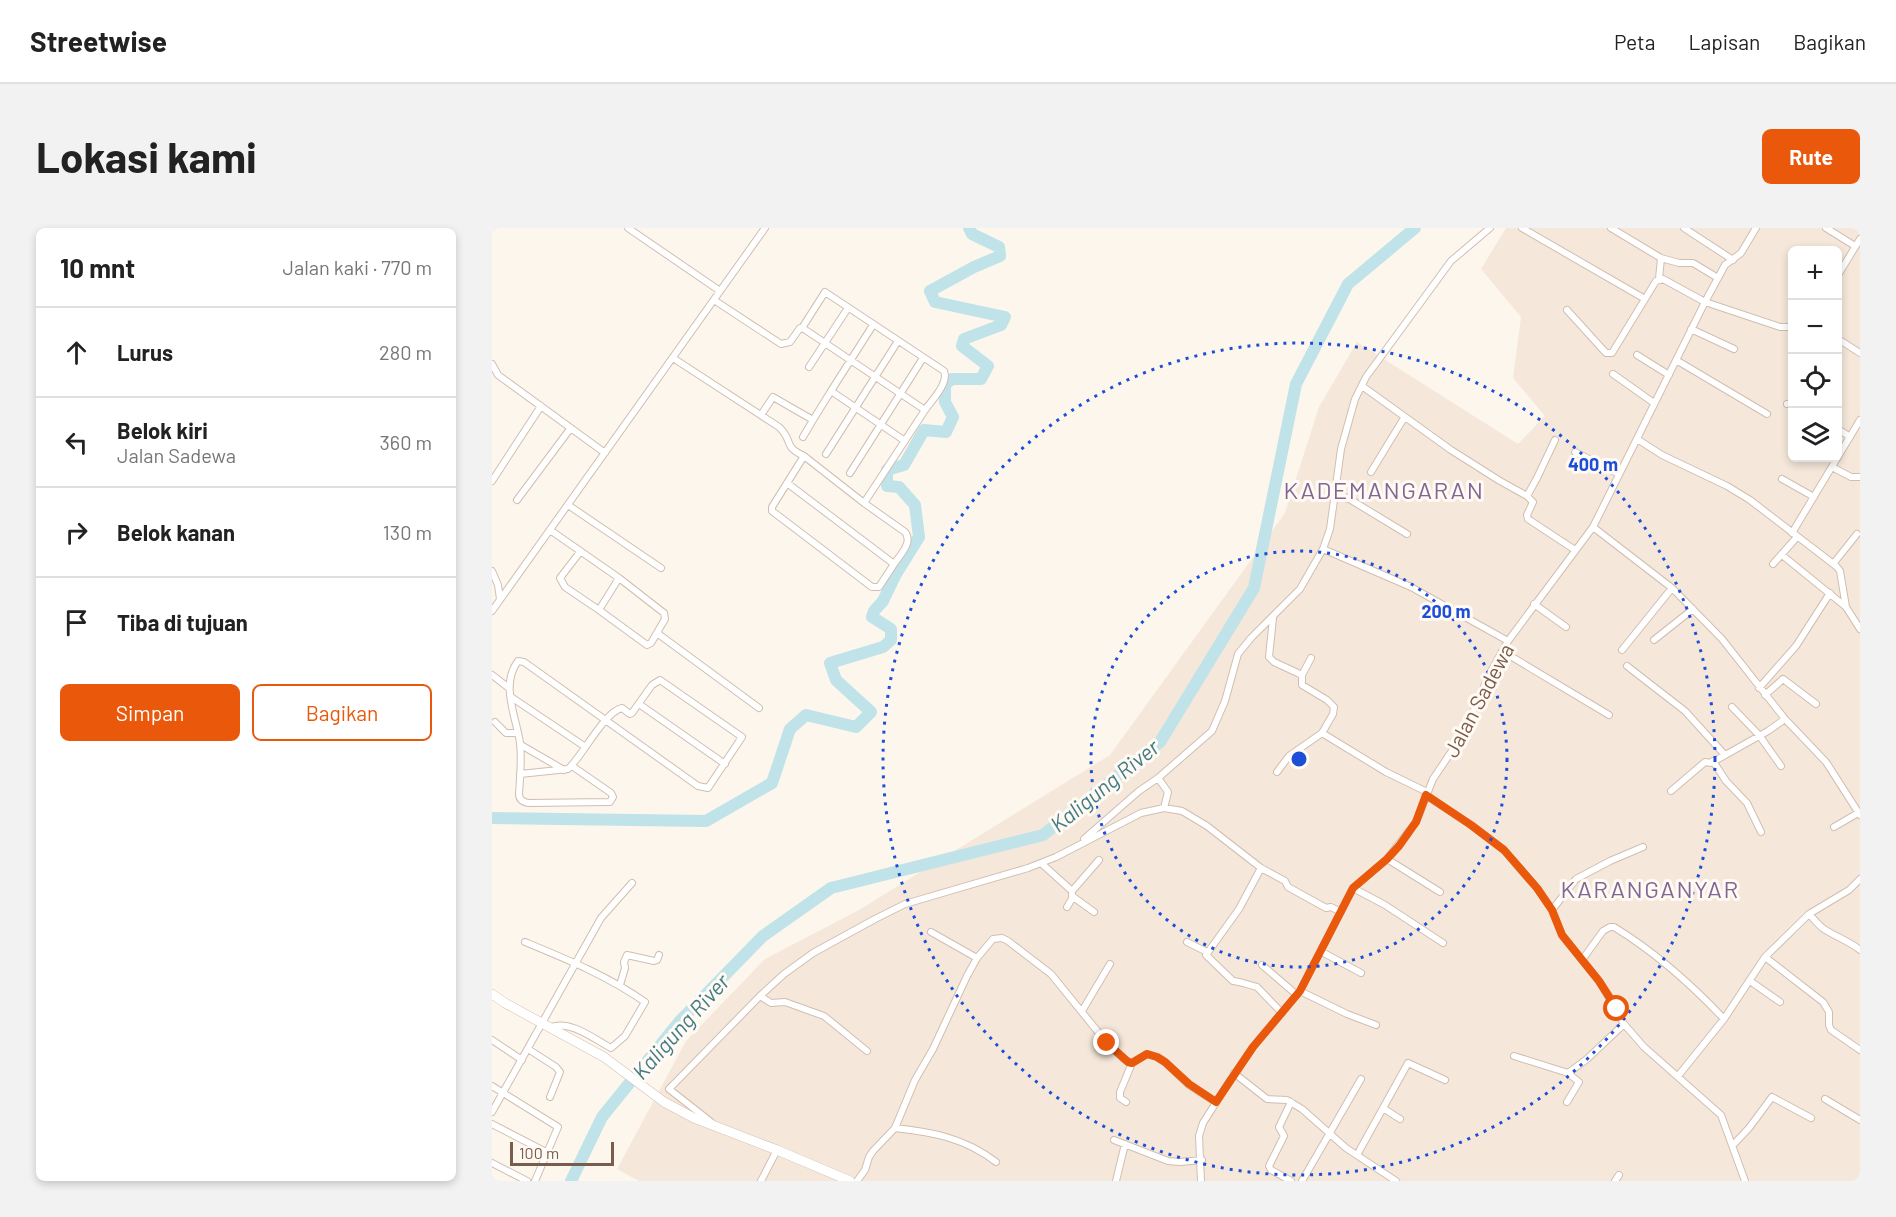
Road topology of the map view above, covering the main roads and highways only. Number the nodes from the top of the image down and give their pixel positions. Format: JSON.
{"nodes":[{"id":1,"x":492,"y":994,"type":"edge"},
{"id":2,"x":850,"y":1181,"type":"edge"}],
"edges":[{"from":1,"to":2,"type":"main road"}]}
